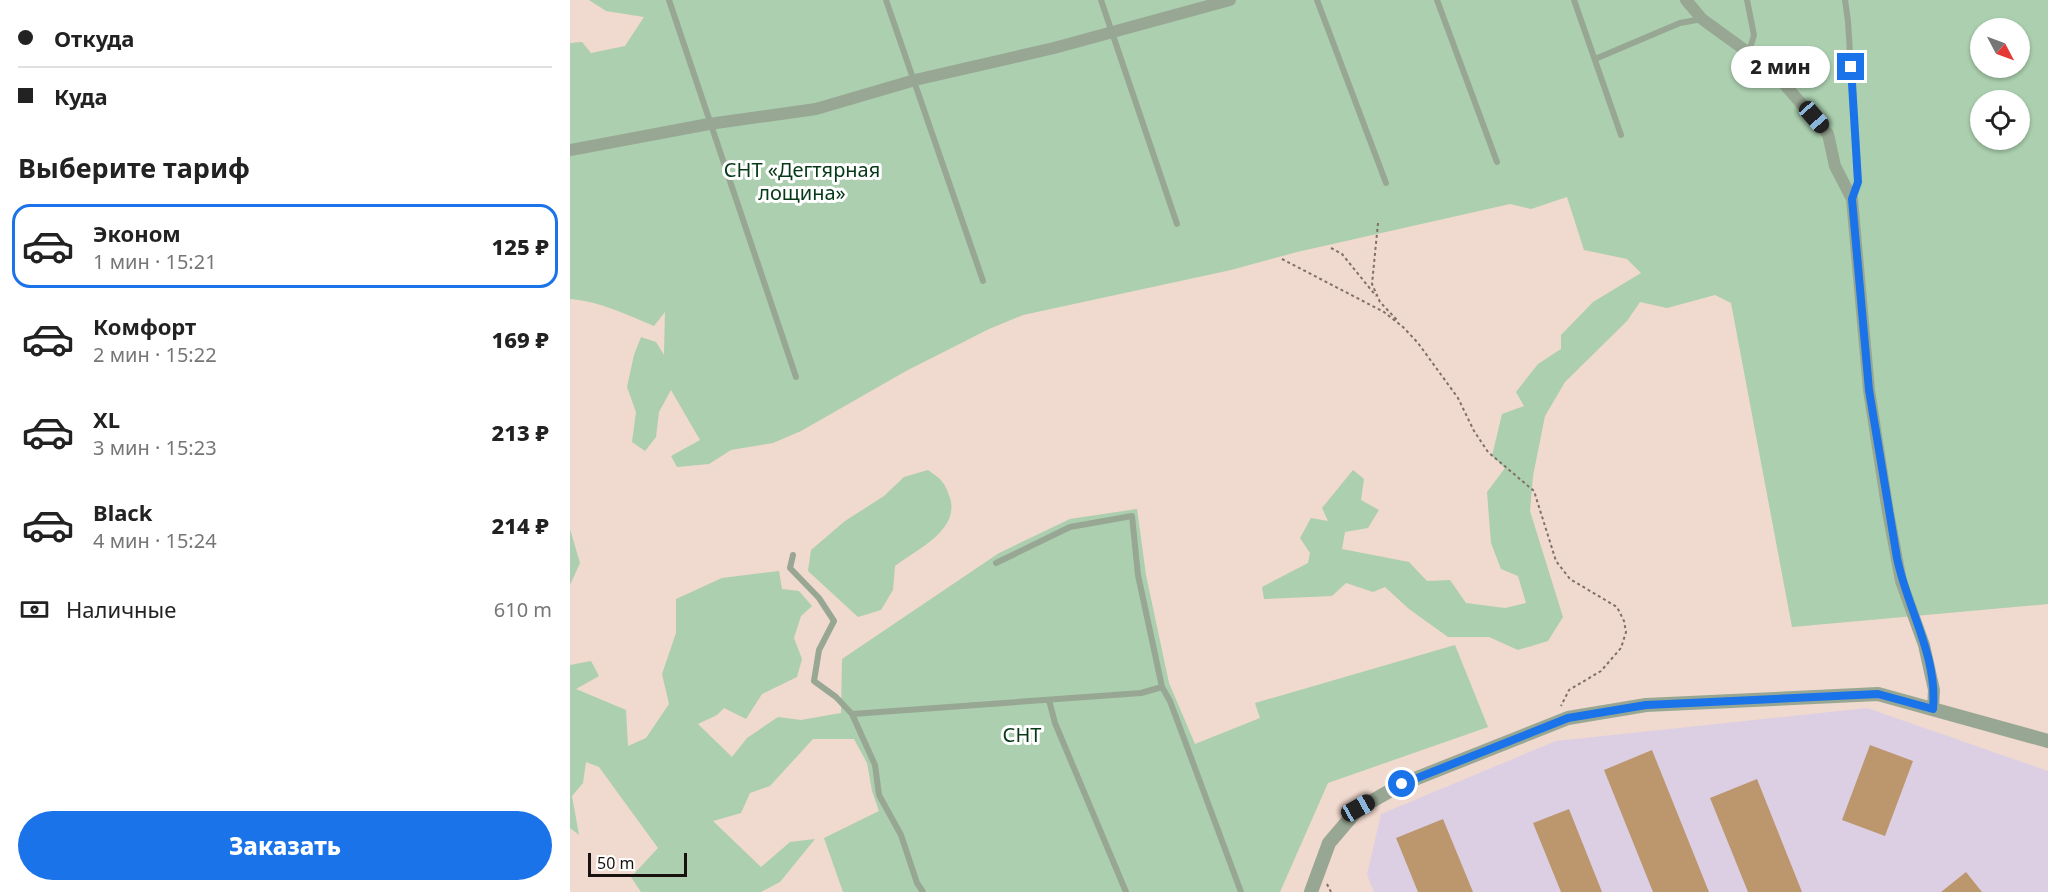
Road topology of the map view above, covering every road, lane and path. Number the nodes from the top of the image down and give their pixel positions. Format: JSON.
{"nodes":[{"id":1,"x":669,"y":0,"type":"edge"},
{"id":2,"x":886,"y":0,"type":"edge"},
{"id":3,"x":1101,"y":0,"type":"edge"},
{"id":4,"x":1230,"y":0,"type":"edge"},
{"id":5,"x":1317,"y":0,"type":"edge"},
{"id":6,"x":1437,"y":0,"type":"edge"},
{"id":7,"x":1574,"y":0,"type":"edge"},
{"id":8,"x":1686,"y":0,"type":"edge"},
{"id":9,"x":1747,"y":0,"type":"edge"},
{"id":10,"x":1845,"y":0,"type":"edge"},
{"id":11,"x":1702,"y":19,"type":"junction"},
{"id":12,"x":1112,"y":32,"type":"junction"},
{"id":13,"x":1749,"y":52,"type":"junction"},
{"id":14,"x":1594,"y":59,"type":"junction"},
{"id":15,"x":915,"y":80,"type":"junction"},
{"id":16,"x":709,"y":124,"type":"junction"},
{"id":17,"x":1621,"y":135,"type":"dead end"},
{"id":18,"x":570,"y":150,"type":"edge"},
{"id":19,"x":1497,"y":162,"type":"dead end"},
{"id":20,"x":1386,"y":183,"type":"dead end"},
{"id":21,"x":1852,"y":199,"type":"junction"},
{"id":22,"x":1378,"y":223,"type":"dead end"},
{"id":23,"x":1177,"y":224,"type":"dead end"},
{"id":24,"x":1331,"y":248,"type":"dead end"},
{"id":25,"x":1282,"y":259,"type":"dead end"},
{"id":26,"x":983,"y":281,"type":"dead end"},
{"id":27,"x":1380,"y":302,"type":"junction"},
{"id":28,"x":1403,"y":327,"type":"junction"},
{"id":29,"x":796,"y":377,"type":"dead end"},
{"id":30,"x":793,"y":555,"type":"dead end"},
{"id":31,"x":996,"y":563,"type":"dead end"},
{"id":32,"x":1162,"y":687,"type":"junction"},
{"id":33,"x":1049,"y":700,"type":"junction"},
{"id":34,"x":1933,"y":709,"type":"junction"},
{"id":35,"x":852,"y":714,"type":"junction"},
{"id":36,"x":1551,"y":724,"type":"junction"},
{"id":37,"x":2048,"y":741,"type":"edge"},
{"id":38,"x":922,"y":892,"type":"edge"},
{"id":39,"x":1126,"y":892,"type":"edge"},
{"id":40,"x":1241,"y":892,"type":"edge"},
{"id":41,"x":1311,"y":892,"type":"edge"}],
"edges":[{"from":1,"to":16,"type":"lane"},
{"from":2,"to":15,"type":"lane"},
{"from":3,"to":12,"type":"lane"},
{"from":4,"to":12,"type":"street"},
{"from":5,"to":20,"type":"lane"},
{"from":6,"to":19,"type":"lane"},
{"from":7,"to":14,"type":"lane"},
{"from":8,"to":11,"type":"street"},
{"from":9,"to":13,"type":"lane"},
{"from":10,"to":21,"type":"lane"},
{"from":11,"to":13,"type":"street"},
{"from":11,"to":14,"type":"lane"},
{"from":12,"to":15,"type":"street"},
{"from":12,"to":23,"type":"lane"},
{"from":13,"to":21,"type":"street"},
{"from":14,"to":17,"type":"lane"},
{"from":15,"to":16,"type":"street"},
{"from":15,"to":26,"type":"lane"},
{"from":16,"to":18,"type":"street"},
{"from":16,"to":29,"type":"lane"},
{"from":21,"to":34,"type":"street"},
{"from":22,"to":27,"type":"path"},
{"from":24,"to":27,"type":"path"},
{"from":25,"to":28,"type":"path"},
{"from":27,"to":28,"type":"path"},
{"from":28,"to":36,"type":"path"},
{"from":30,"to":35,"type":"lane"},
{"from":31,"to":32,"type":"lane"},
{"from":32,"to":33,"type":"lane"},
{"from":32,"to":40,"type":"lane"},
{"from":33,"to":35,"type":"lane"},
{"from":33,"to":39,"type":"lane"},
{"from":34,"to":36,"type":"street"},
{"from":34,"to":37,"type":"street"},
{"from":35,"to":38,"type":"lane"},
{"from":36,"to":41,"type":"street"}]}
